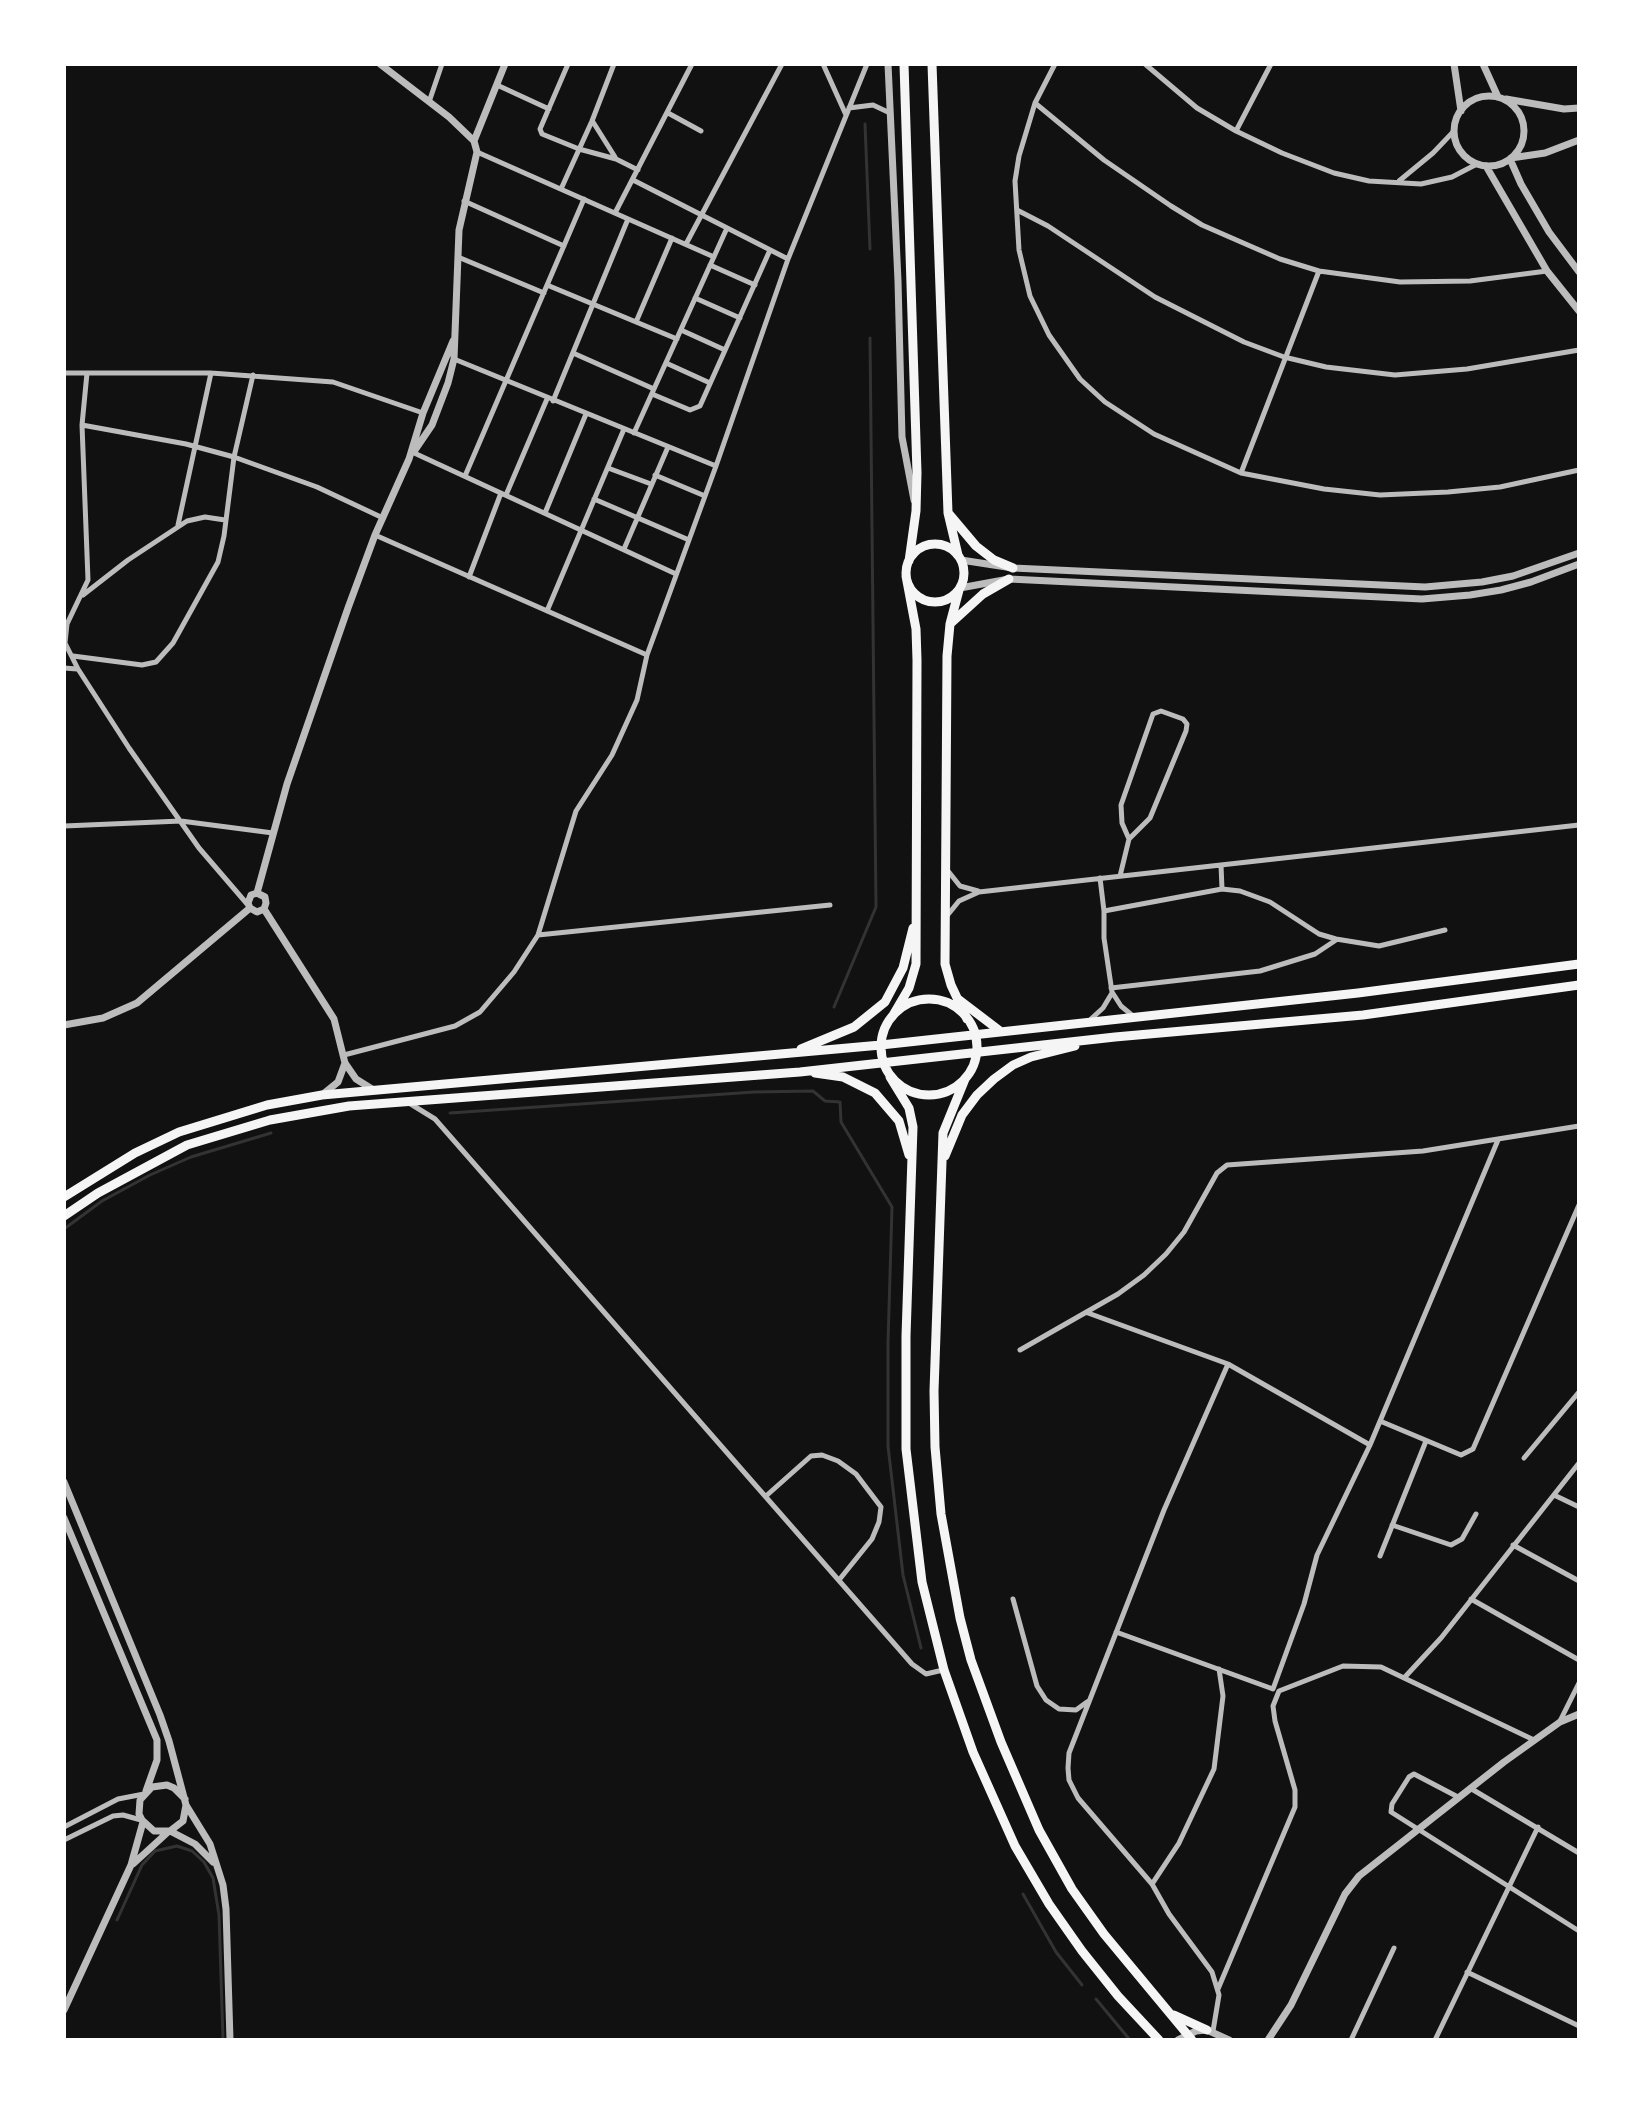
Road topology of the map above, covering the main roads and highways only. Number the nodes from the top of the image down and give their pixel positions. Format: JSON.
{"nodes":[{"id":1,"x":904,"y":64,"type":"edge"},
{"id":2,"x":932,"y":64,"type":"edge"},
{"id":3,"x":948,"y":513,"type":"junction"},
{"id":4,"x":959,"y":557,"type":"junction"},
{"id":5,"x":909,"y":561,"type":"junction"},
{"id":6,"x":1013,"y":568,"type":"road end"},
{"id":7,"x":906,"y":576,"type":"junction"},
{"id":8,"x":1009,"y":579,"type":"road end"},
{"id":9,"x":959,"y":589,"type":"junction"},
{"id":10,"x":950,"y":624,"type":"junction"},
{"id":11,"x":917,"y":905,"type":"junction"},
{"id":12,"x":1579,"y":964,"type":"edge"},
{"id":13,"x":1579,"y":985,"type":"edge"},
{"id":14,"x":956,"y":997,"type":"junction"},
{"id":15,"x":892,"y":1017,"type":"junction"},
{"id":16,"x":967,"y":1019,"type":"junction"},
{"id":17,"x":1000,"y":1031,"type":"junction"},
{"id":18,"x":975,"y":1035,"type":"junction"},
{"id":19,"x":1115,"y":1037,"type":"junction"},
{"id":20,"x":881,"y":1045,"type":"junction"},
{"id":21,"x":977,"y":1052,"type":"junction"},
{"id":22,"x":791,"y":1053,"type":"junction"},
{"id":23,"x":883,"y":1062,"type":"junction"},
{"id":24,"x":800,"y":1072,"type":"junction"},
{"id":25,"x":890,"y":1077,"type":"junction"},
{"id":26,"x":965,"y":1079,"type":"junction"},
{"id":27,"x":911,"y":1160,"type":"junction"},
{"id":28,"x":942,"y":1163,"type":"junction"},
{"id":29,"x":64,"y":1197,"type":"edge"},
{"id":30,"x":64,"y":1216,"type":"edge"},
{"id":31,"x":1162,"y":2007,"type":"junction"},
{"id":32,"x":1140,"y":2020,"type":"junction"},
{"id":33,"x":1210,"y":2031,"type":"road end"},
{"id":34,"x":1185,"y":2039,"type":"edge"},
{"id":35,"x":1150,"y":2040,"type":"edge"},
{"id":36,"x":1159,"y":2040,"type":"edge"}],
"edges":[{"from":1,"to":5,"type":"highway"},
{"from":2,"to":3,"type":"highway"},
{"from":3,"to":4,"type":"highway"},
{"from":3,"to":6,"type":"highway"},
{"from":4,"to":5,"type":"highway"},
{"from":4,"to":9,"type":"highway"},
{"from":5,"to":7,"type":"highway"},
{"from":7,"to":9,"type":"highway"},
{"from":7,"to":11,"type":"highway"},
{"from":8,"to":10,"type":"highway"},
{"from":9,"to":10,"type":"highway"},
{"from":10,"to":14,"type":"highway"},
{"from":11,"to":15,"type":"highway"},
{"from":11,"to":22,"type":"highway"},
{"from":12,"to":17,"type":"highway"},
{"from":13,"to":19,"type":"highway"},
{"from":14,"to":16,"type":"highway"},
{"from":14,"to":17,"type":"highway"},
{"from":15,"to":16,"type":"highway"},
{"from":15,"to":20,"type":"highway"},
{"from":16,"to":18,"type":"highway"},
{"from":17,"to":18,"type":"highway"},
{"from":18,"to":20,"type":"highway"},
{"from":18,"to":21,"type":"highway"},
{"from":19,"to":21,"type":"highway"},
{"from":19,"to":28,"type":"highway"},
{"from":20,"to":22,"type":"highway"},
{"from":20,"to":23,"type":"highway"},
{"from":21,"to":23,"type":"highway"},
{"from":21,"to":26,"type":"highway"},
{"from":22,"to":29,"type":"highway"},
{"from":23,"to":24,"type":"highway"},
{"from":23,"to":25,"type":"highway"},
{"from":24,"to":27,"type":"highway"},
{"from":24,"to":30,"type":"highway"},
{"from":25,"to":26,"type":"highway"},
{"from":25,"to":27,"type":"highway"},
{"from":26,"to":28,"type":"highway"},
{"from":27,"to":32,"type":"highway"},
{"from":28,"to":31,"type":"highway"},
{"from":31,"to":33,"type":"highway"},
{"from":31,"to":34,"type":"highway"},
{"from":32,"to":35,"type":"highway"},
{"from":32,"to":36,"type":"highway"}]}
